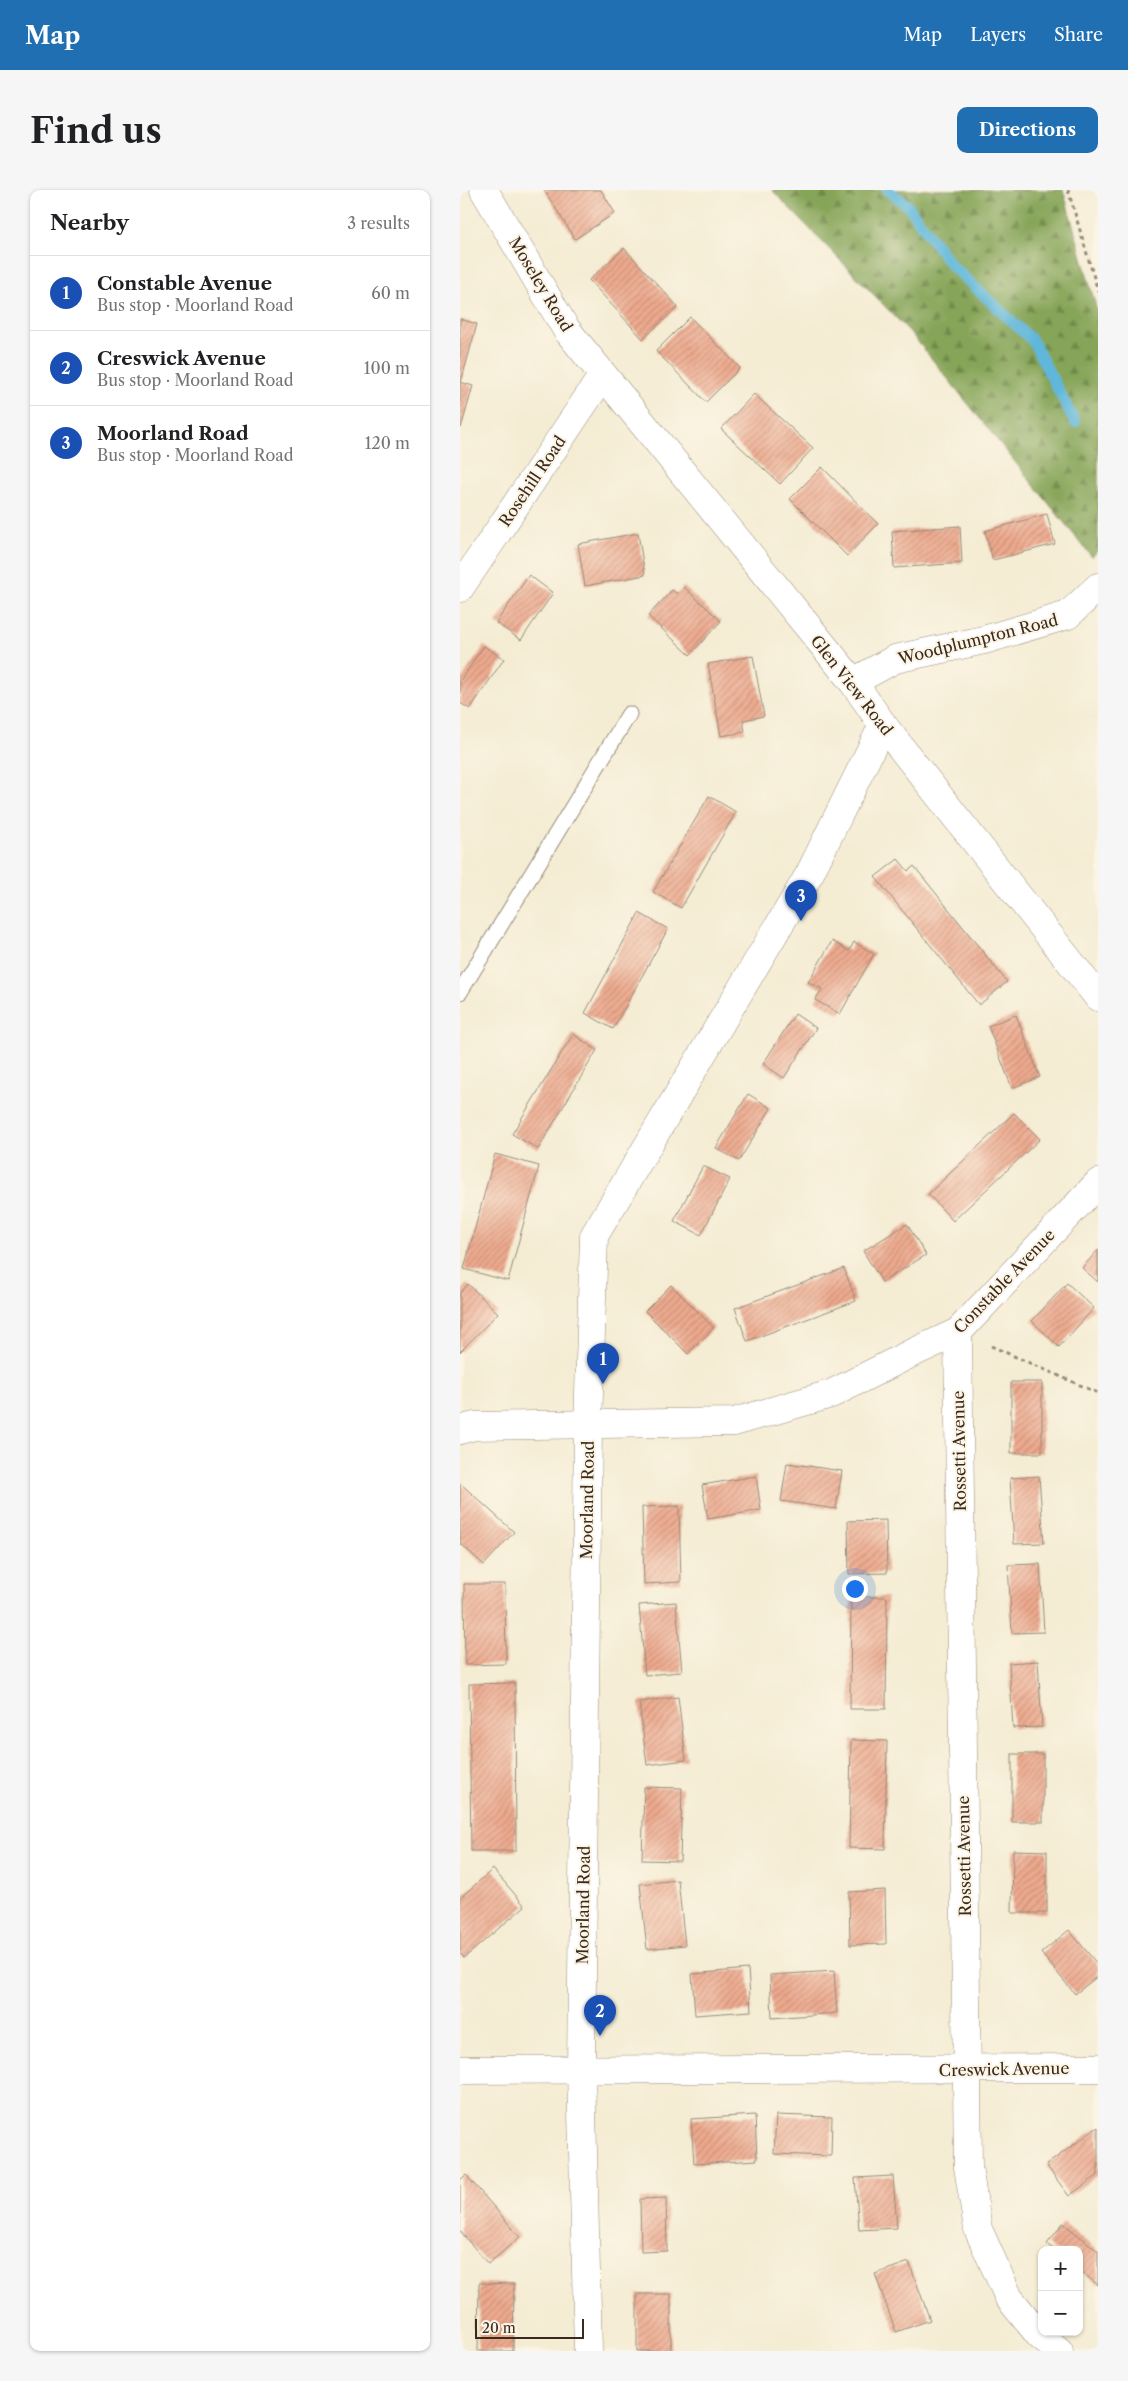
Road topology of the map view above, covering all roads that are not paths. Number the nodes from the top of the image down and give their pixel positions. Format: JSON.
{"nodes":[{"id":1,"x":484,"y":190,"type":"edge"},
{"id":2,"x":603,"y":375,"type":"junction"},
{"id":3,"x":460,"y":588,"type":"edge"},
{"id":4,"x":1098,"y":588,"type":"edge"},
{"id":5,"x":853,"y":682,"type":"junction"},
{"id":6,"x":629,"y":714,"type":"dead end"},
{"id":7,"x":883,"y":726,"type":"junction"},
{"id":8,"x":460,"y":992,"type":"edge"},
{"id":9,"x":1098,"y":997,"type":"edge"},
{"id":10,"x":1098,"y":1183,"type":"edge"},
{"id":11,"x":958,"y":1332,"type":"junction"},
{"id":12,"x":588,"y":1425,"type":"junction"},
{"id":13,"x":460,"y":1430,"type":"edge"},
{"id":14,"x":1098,"y":2068,"type":"edge"},
{"id":15,"x":460,"y":2070,"type":"edge"},
{"id":16,"x":966,"y":2070,"type":"junction"},
{"id":17,"x":581,"y":2071,"type":"junction"},
{"id":18,"x":588,"y":2351,"type":"edge"},
{"id":19,"x":1060,"y":2351,"type":"edge"}],
"edges":[{"from":1,"to":2,"type":"street","name":"Moseley Road"},
{"from":2,"to":3,"type":"street","name":"Rosehill Road"},
{"from":2,"to":5,"type":"street","name":"Glen View Road"},
{"from":4,"to":5,"type":"street","name":"Woodplumpton Road"},
{"from":5,"to":7,"type":"street","name":"Glen View Road"},
{"from":6,"to":8,"type":"lane"},
{"from":7,"to":9,"type":"street","name":"Glen View Road"},
{"from":7,"to":12,"type":"street","name":"Moorland Road"},
{"from":10,"to":11,"type":"street","name":"Constable Avenue"},
{"from":11,"to":12,"type":"street","name":"Constable Avenue"},
{"from":11,"to":16,"type":"street","name":"Rossetti Avenue"},
{"from":12,"to":13,"type":"street","name":"Constable Avenue"},
{"from":12,"to":17,"type":"street","name":"Moorland Road"},
{"from":14,"to":16,"type":"street","name":"Creswick Avenue"},
{"from":15,"to":17,"type":"street","name":"Creswick Avenue"},
{"from":16,"to":17,"type":"street","name":"Creswick Avenue"},
{"from":16,"to":19,"type":"street","name":"Rossetti Avenue"},
{"from":17,"to":18,"type":"street","name":"Moorland Road"}]}
